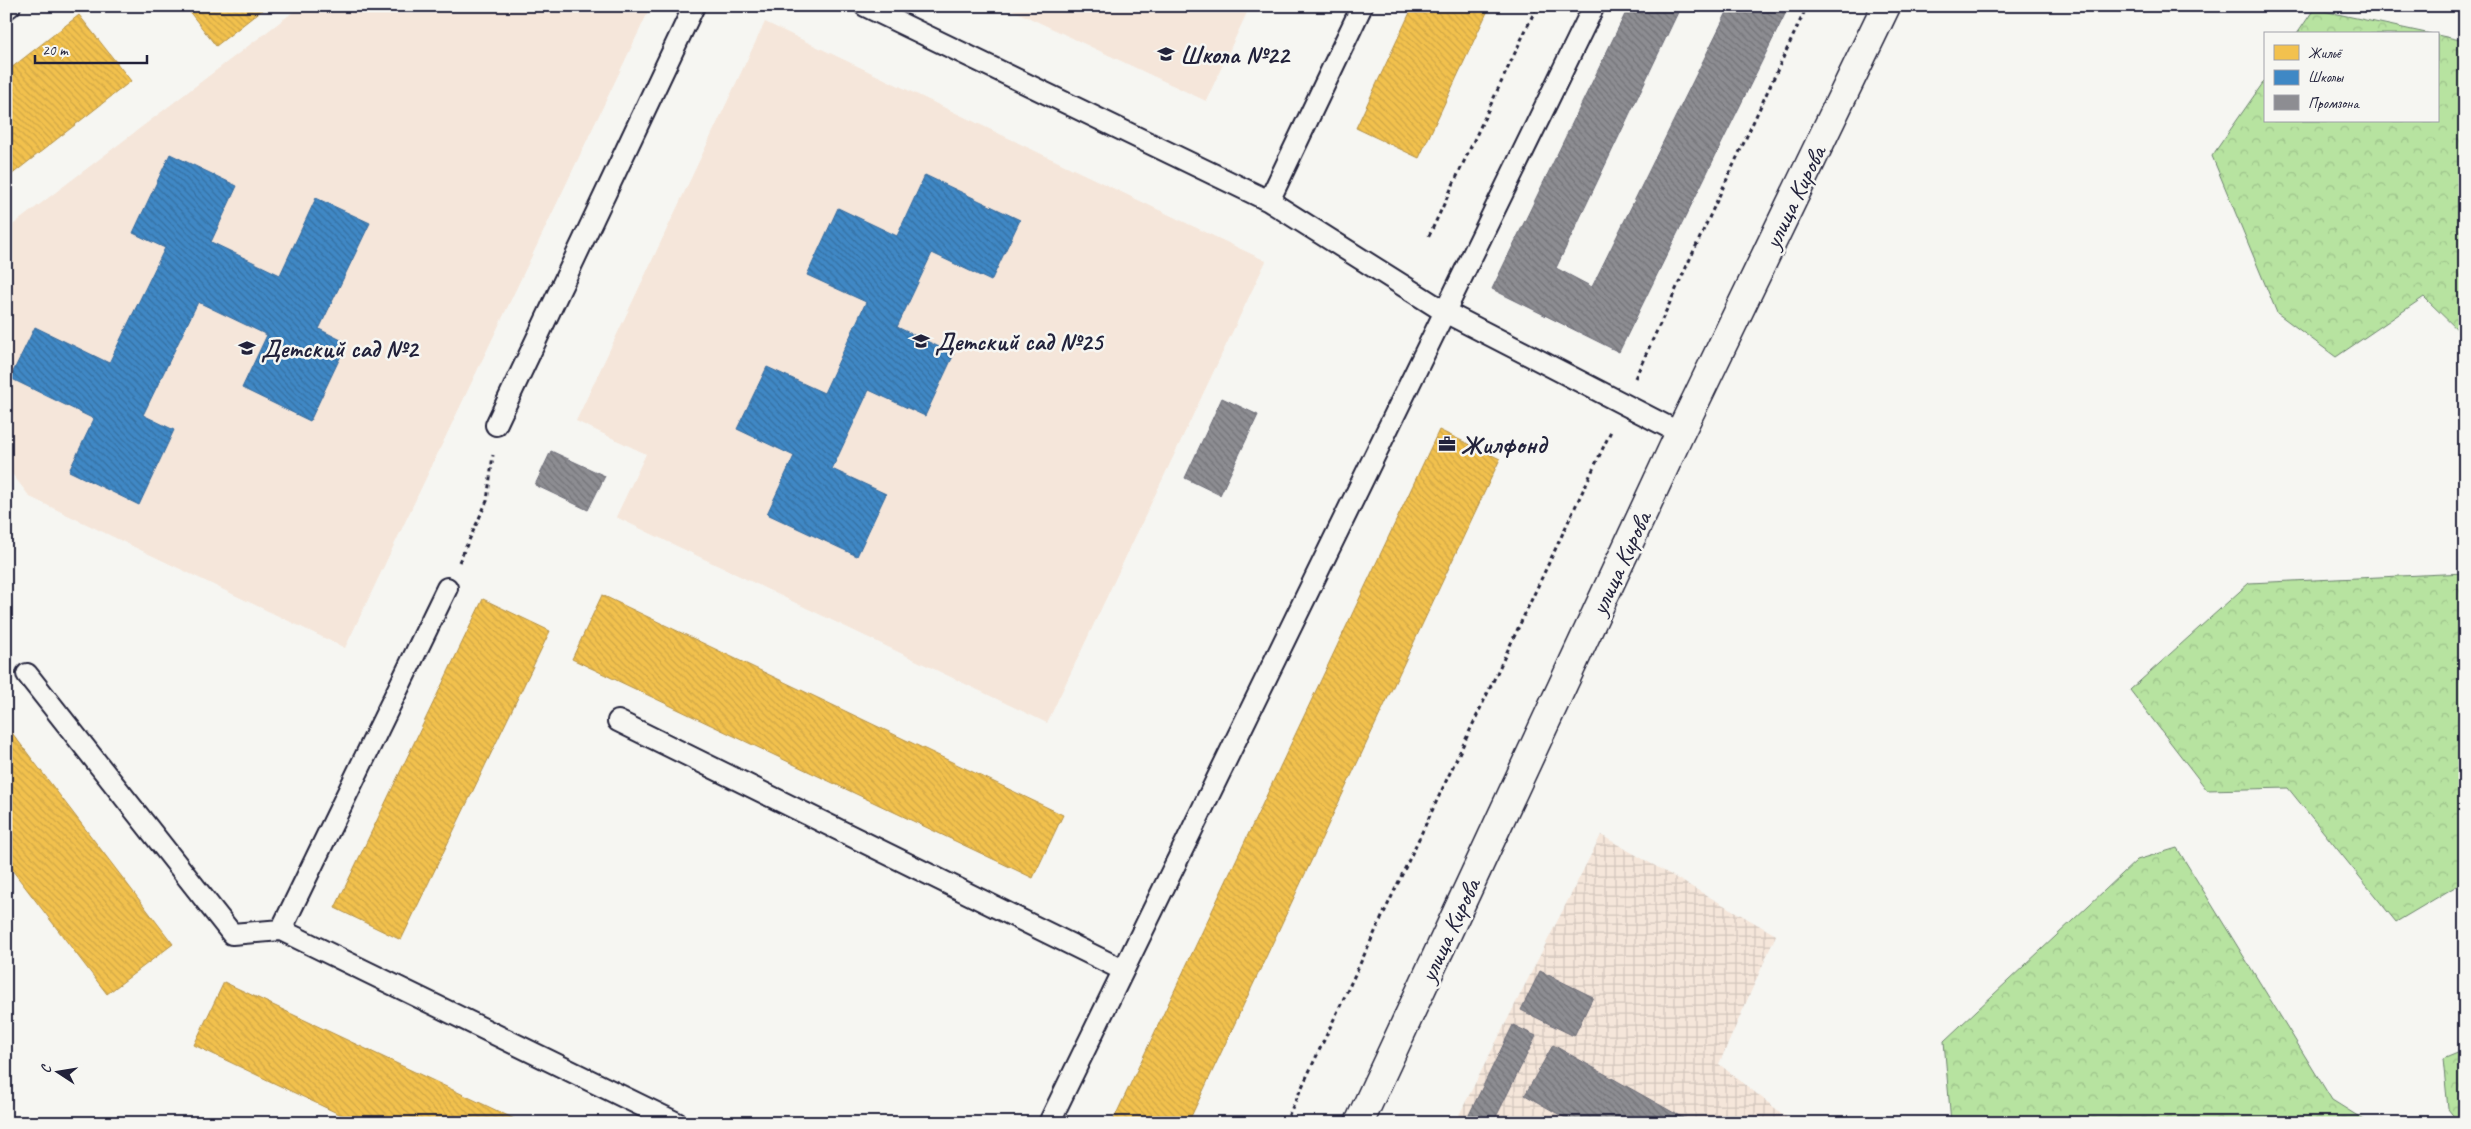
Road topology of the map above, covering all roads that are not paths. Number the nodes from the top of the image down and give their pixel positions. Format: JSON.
{"nodes":[{"id":1,"x":10,"y":6,"type":"edge"},
{"id":2,"x":694,"y":6,"type":"edge"},
{"id":3,"x":865,"y":6,"type":"edge"},
{"id":4,"x":1362,"y":6,"type":"edge"},
{"id":5,"x":1594,"y":6,"type":"edge"},
{"id":6,"x":1886,"y":6,"type":"edge"},
{"id":7,"x":6,"y":9,"type":"edge"},
{"id":8,"x":1269,"y":202,"type":"junction"},
{"id":9,"x":1445,"y":312,"type":"junction"},
{"id":10,"x":496,"y":424,"type":"road end"},
{"id":11,"x":1680,"y":433,"type":"junction"},
{"id":12,"x":447,"y":588,"type":"road end"},
{"id":13,"x":27,"y":674,"type":"dead end"},
{"id":14,"x":618,"y":721,"type":"dead end"},
{"id":15,"x":281,"y":930,"type":"junction"},
{"id":16,"x":1123,"y":970,"type":"junction"},
{"id":17,"x":677,"y":1123,"type":"edge"},
{"id":18,"x":1049,"y":1123,"type":"edge"},
{"id":19,"x":1360,"y":1123,"type":"edge"}],
"edges":[{"from":1,"to":7,"type":"lane"},
{"from":2,"to":10,"type":"lane"},
{"from":3,"to":8,"type":"lane"},
{"from":4,"to":8,"type":"lane"},
{"from":5,"to":9,"type":"lane"},
{"from":6,"to":11,"type":"street","name":"улица Кирова"},
{"from":8,"to":9,"type":"lane"},
{"from":9,"to":11,"type":"lane"},
{"from":9,"to":16,"type":"lane"},
{"from":11,"to":19,"type":"street","name":"улица Кирова"},
{"from":12,"to":15,"type":"lane"},
{"from":13,"to":15,"type":"lane"},
{"from":14,"to":16,"type":"lane"},
{"from":15,"to":17,"type":"lane"},
{"from":16,"to":18,"type":"lane"}]}
